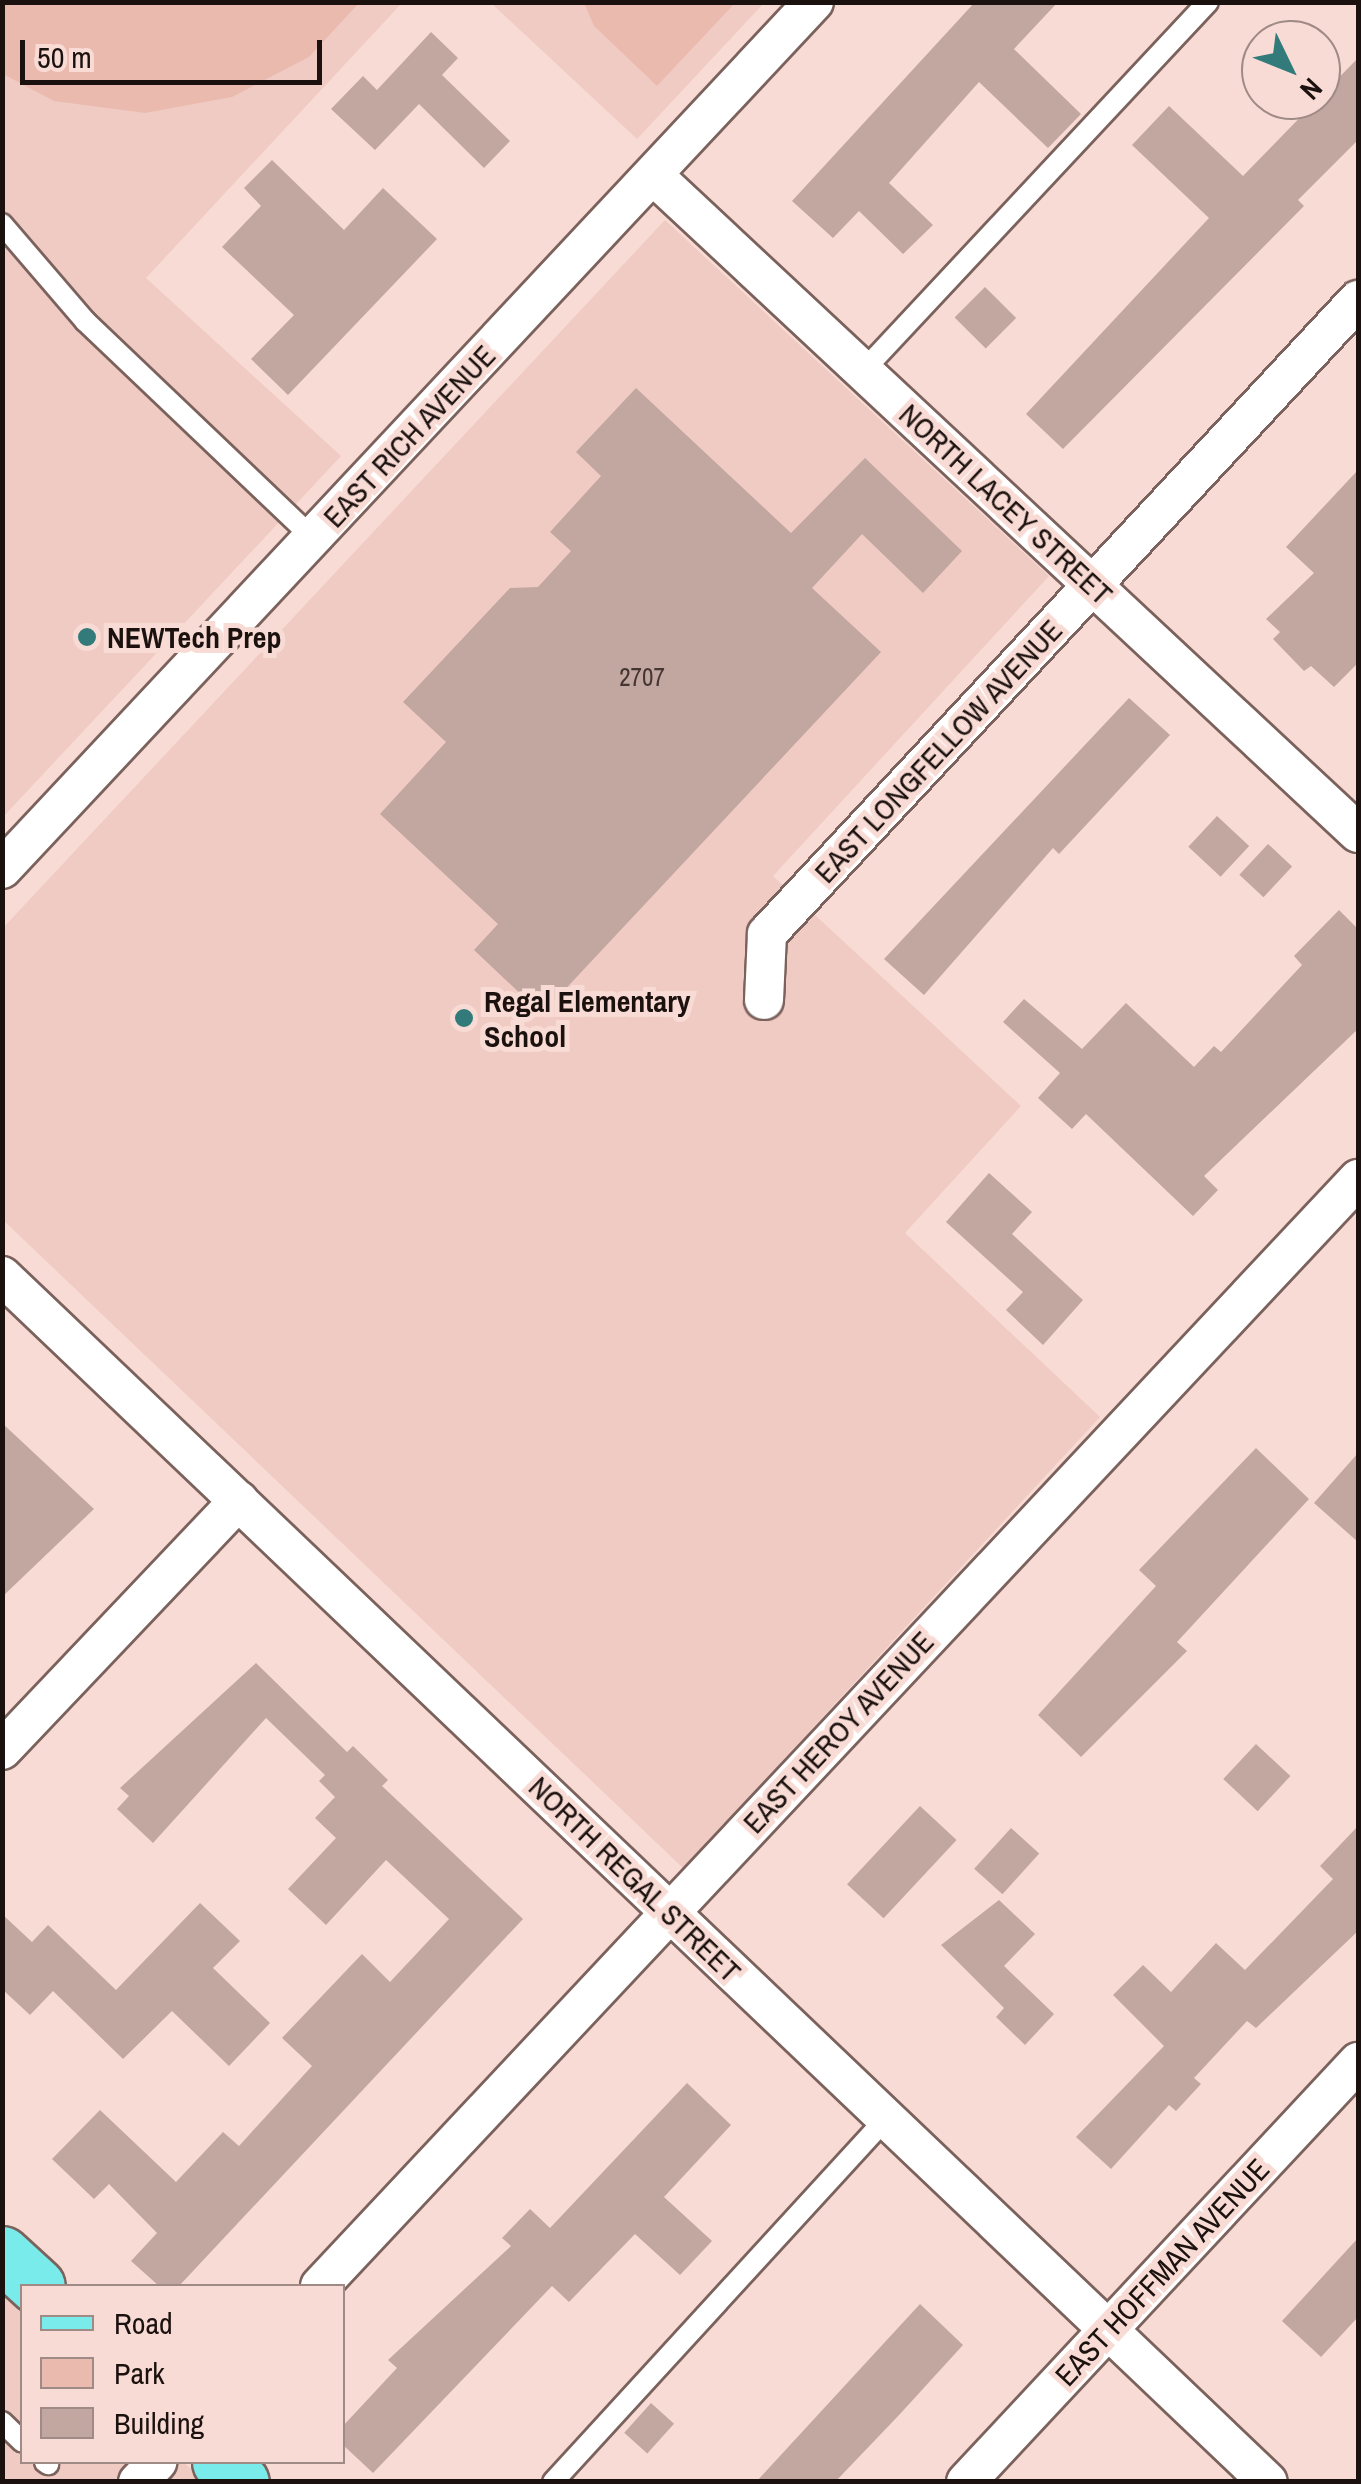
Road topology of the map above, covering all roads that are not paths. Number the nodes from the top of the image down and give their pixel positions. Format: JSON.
{"nodes":[{"id":1,"x":814,"y":2,"type":"edge"},
{"id":2,"x":1208,"y":2,"type":"edge"},
{"id":3,"x":654,"y":176,"type":"junction"},
{"id":4,"x":2,"y":224,"type":"edge"},
{"id":5,"x":1358,"y":300,"type":"edge"},
{"id":6,"x":864,"y":371,"type":"junction"},
{"id":7,"x":313,"y":538,"type":"junction"},
{"id":8,"x":1092,"y":585,"type":"junction"},
{"id":9,"x":1358,"y":833,"type":"edge"},
{"id":10,"x":2,"y":869,"type":"edge"},
{"id":11,"x":764,"y":1000,"type":"dead end"},
{"id":12,"x":1358,"y":1179,"type":"edge"},
{"id":13,"x":2,"y":1276,"type":"edge"},
{"id":14,"x":239,"y":1500,"type":"junction"},
{"id":15,"x":2,"y":1750,"type":"edge"},
{"id":16,"x":669,"y":1912,"type":"junction"},
{"id":17,"x":1358,"y":2062,"type":"edge"},
{"id":18,"x":887,"y":2118,"type":"junction"},
{"id":19,"x":2,"y":2254,"type":"edge"},
{"id":20,"x":35,"y":2284,"type":"edge"},
{"id":21,"x":322,"y":2284,"type":"edge"},
{"id":22,"x":1109,"y":2328,"type":"junction"},
{"id":23,"x":222,"y":2464,"type":"edge"},
{"id":24,"x":242,"y":2482,"type":"edge"},
{"id":25,"x":553,"y":2482,"type":"edge"},
{"id":26,"x":966,"y":2482,"type":"edge"},
{"id":27,"x":1268,"y":2482,"type":"edge"}],
"edges":[{"from":1,"to":3,"type":"street","name":"EAST RICH AVENUE"},
{"from":2,"to":6,"type":"lane"},
{"from":3,"to":6,"type":"street","name":"NORTH LACEY STREET"},
{"from":3,"to":7,"type":"street","name":"EAST RICH AVENUE"},
{"from":4,"to":7,"type":"lane"},
{"from":5,"to":8,"type":"street","name":"EAST LONGFELLOW AVENUE"},
{"from":6,"to":8,"type":"street","name":"NORTH LACEY STREET"},
{"from":7,"to":10,"type":"street","name":"EAST RICH AVENUE"},
{"from":8,"to":9,"type":"street","name":"NORTH LACEY STREET"},
{"from":8,"to":11,"type":"street","name":"EAST LONGFELLOW AVENUE"},
{"from":12,"to":16,"type":"street","name":"EAST HEROY AVENUE"},
{"from":13,"to":14,"type":"street","name":"NORTH REGAL STREET"},
{"from":14,"to":15,"type":"street"},
{"from":14,"to":16,"type":"street","name":"NORTH REGAL STREET"},
{"from":16,"to":18,"type":"street","name":"NORTH REGAL STREET"},
{"from":16,"to":21,"type":"street","name":"EAST HEROY AVENUE"},
{"from":17,"to":22,"type":"street","name":"EAST HOFFMAN AVENUE"},
{"from":18,"to":22,"type":"street","name":"NORTH REGAL STREET"},
{"from":18,"to":25,"type":"lane"},
{"from":19,"to":20,"type":"main road"},
{"from":22,"to":26,"type":"street","name":"EAST HOFFMAN AVENUE"},
{"from":22,"to":27,"type":"street","name":"NORTH REGAL STREET"},
{"from":23,"to":24,"type":"main road"}]}
